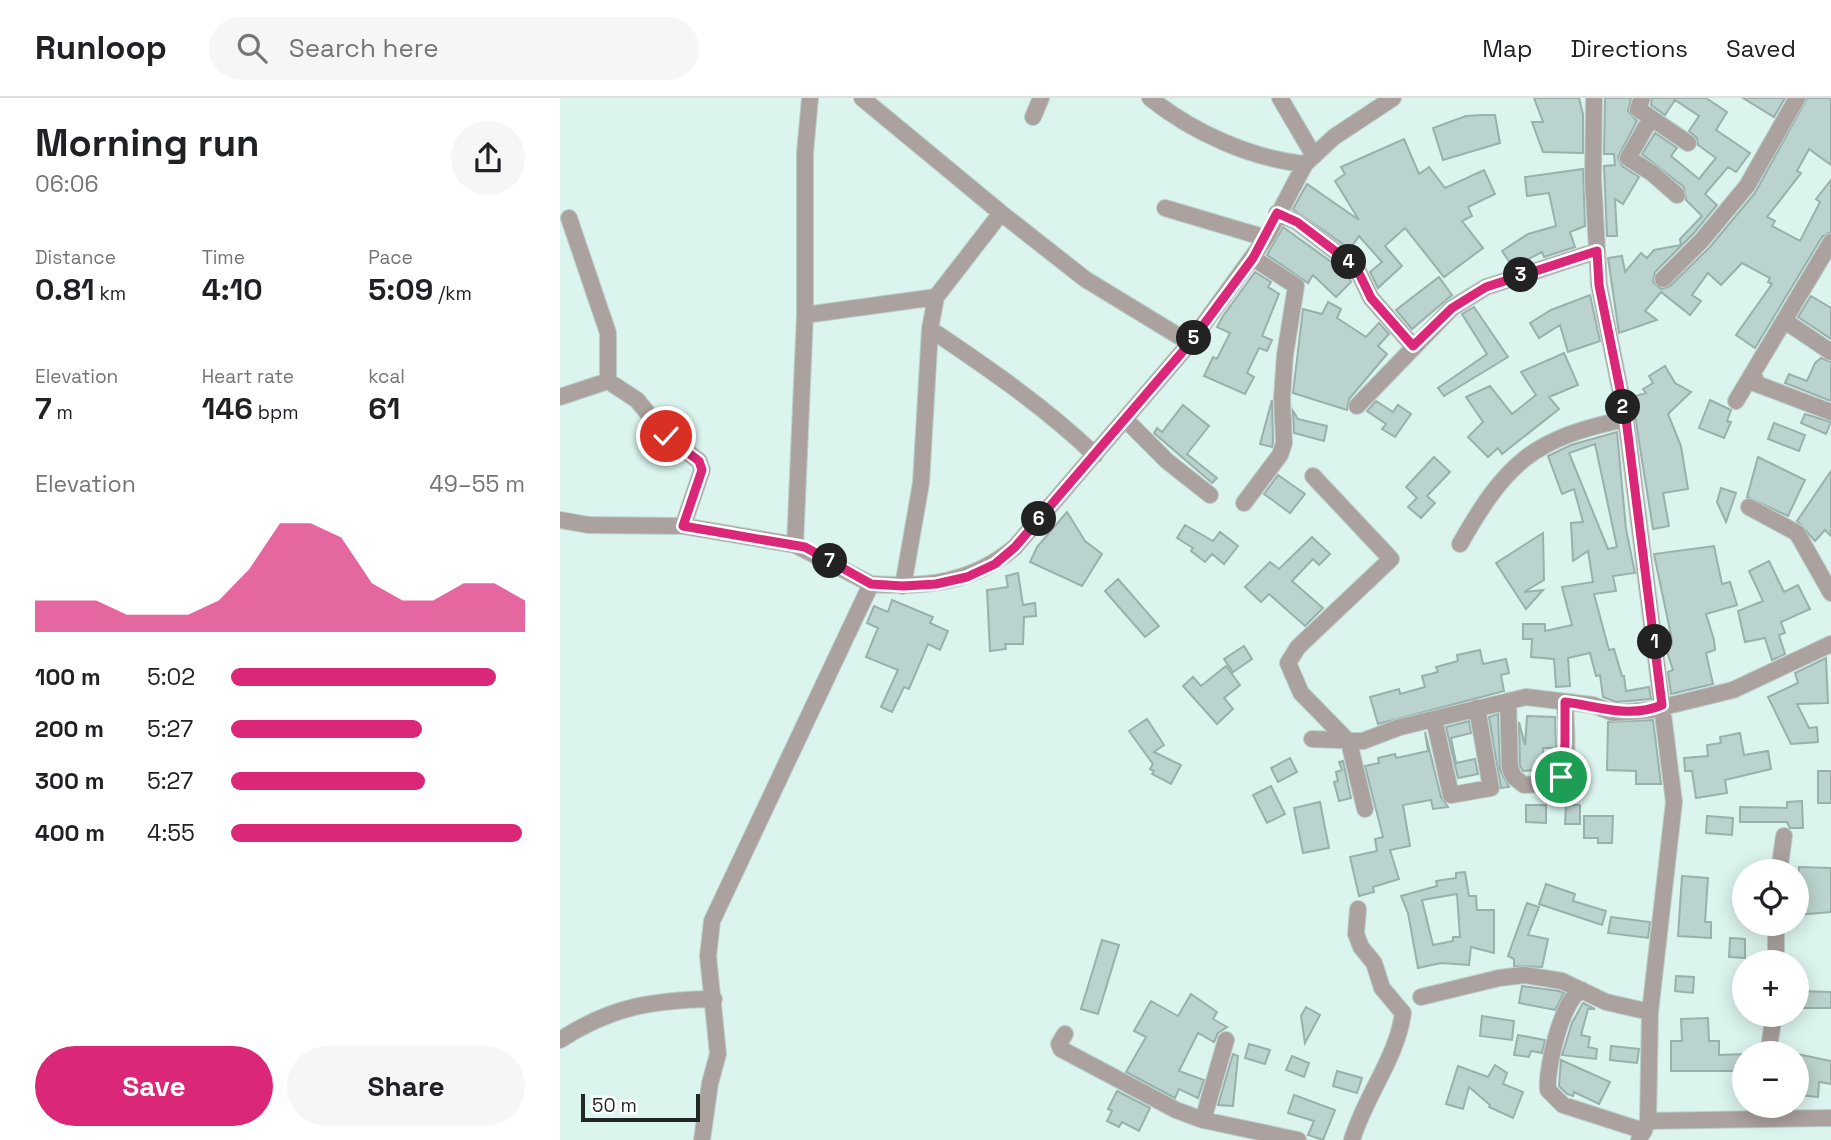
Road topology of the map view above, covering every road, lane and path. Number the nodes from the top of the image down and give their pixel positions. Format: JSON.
{"nodes":[{"id":1,"x":810,"y":98,"type":"edge"},
{"id":2,"x":862,"y":98,"type":"edge"},
{"id":3,"x":1041,"y":98,"type":"edge"},
{"id":4,"x":1150,"y":98,"type":"edge"},
{"id":5,"x":1280,"y":98,"type":"edge"},
{"id":6,"x":1393,"y":98,"type":"edge"},
{"id":7,"x":1594,"y":98,"type":"edge"},
{"id":8,"x":1642,"y":98,"type":"edge"},
{"id":9,"x":1797,"y":98,"type":"edge"},
{"id":10,"x":1033,"y":117,"type":"dead end"},
{"id":11,"x":1651,"y":118,"type":"junction"},
{"id":12,"x":1688,"y":144,"type":"dead end"},
{"id":13,"x":1310,"y":160,"type":"junction"},
{"id":14,"x":1677,"y":195,"type":"dead end"},
{"id":15,"x":1165,"y":208,"type":"dead end"},
{"id":16,"x":1277,"y":213,"type":"junction"},
{"id":17,"x":1001,"y":214,"type":"junction"},
{"id":18,"x":569,"y":218,"type":"dead end"},
{"id":19,"x":1266,"y":237,"type":"junction"},
{"id":20,"x":1831,"y":242,"type":"edge"},
{"id":21,"x":1597,"y":251,"type":"junction"},
{"id":22,"x":1253,"y":258,"type":"junction"},
{"id":23,"x":1663,"y":279,"type":"dead end"},
{"id":24,"x":936,"y":297,"type":"junction"},
{"id":25,"x":805,"y":315,"type":"junction"},
{"id":26,"x":1785,"y":321,"type":"junction"},
{"id":27,"x":930,"y":329,"type":"junction"},
{"id":28,"x":1190,"y":343,"type":"junction"},
{"id":29,"x":1413,"y":346,"type":"junction"},
{"id":30,"x":1831,"y":352,"type":"edge"},
{"id":31,"x":1753,"y":373,"type":"junction"},
{"id":32,"x":608,"y":381,"type":"junction"},
{"id":33,"x":560,"y":397,"type":"edge"},
{"id":34,"x":1736,"y":401,"type":"dead end"},
{"id":35,"x":1357,"y":406,"type":"dead end"},
{"id":36,"x":1831,"y":412,"type":"edge"},
{"id":37,"x":1626,"y":419,"type":"junction"},
{"id":38,"x":1126,"y":420,"type":"junction"},
{"id":39,"x":1095,"y":455,"type":"junction"},
{"id":40,"x":1312,"y":476,"type":"dead end"},
{"id":41,"x":1210,"y":495,"type":"dead end"},
{"id":42,"x":1244,"y":503,"type":"dead end"},
{"id":43,"x":1749,"y":507,"type":"dead end"},
{"id":44,"x":560,"y":520,"type":"edge"},
{"id":45,"x":683,"y":526,"type":"junction"},
{"id":46,"x":795,"y":544,"type":"junction"},
{"id":47,"x":1460,"y":544,"type":"dead end"},
{"id":48,"x":871,"y":584,"type":"junction"},
{"id":49,"x":903,"y":586,"type":"junction"},
{"id":50,"x":1831,"y":593,"type":"edge"},
{"id":51,"x":1831,"y":644,"type":"edge"},
{"id":52,"x":1508,"y":701,"type":"junction"},
{"id":53,"x":1565,"y":702,"type":"junction"},
{"id":54,"x":1662,"y":705,"type":"junction"},
{"id":55,"x":1477,"y":708,"type":"junction"},
{"id":56,"x":1434,"y":719,"type":"junction"},
{"id":57,"x":1311,"y":739,"type":"dead end"},
{"id":58,"x":1349,"y":742,"type":"junction"},
{"id":59,"x":1365,"y":809,"type":"dead end"},
{"id":60,"x":1784,"y":836,"type":"dead end"},
{"id":61,"x":1781,"y":859,"type":"edge"},
{"id":62,"x":1358,"y":909,"type":"dead end"},
{"id":63,"x":1582,"y":990,"type":"junction"},
{"id":64,"x":1421,"y":997,"type":"dead end"},
{"id":65,"x":714,"y":999,"type":"junction"},
{"id":66,"x":1650,"y":1012,"type":"junction"},
{"id":67,"x":1065,"y":1034,"type":"dead end"},
{"id":68,"x":560,"y":1040,"type":"edge"},
{"id":69,"x":1226,"y":1040,"type":"dead end"},
{"id":70,"x":1809,"y":1116,"type":"edge"},
{"id":71,"x":1732,"y":1117,"type":"edge"},
{"id":72,"x":1831,"y":1118,"type":"edge"},
{"id":73,"x":1203,"y":1120,"type":"junction"},
{"id":74,"x":1644,"y":1131,"type":"edge"},
{"id":75,"x":1235,"y":1133,"type":"edge"},
{"id":76,"x":702,"y":1140,"type":"edge"},
{"id":77,"x":1298,"y":1140,"type":"edge"},
{"id":78,"x":1352,"y":1140,"type":"edge"}],
"edges":[{"from":1,"to":25,"type":"street"},
{"from":2,"to":17,"type":"street"},
{"from":3,"to":10,"type":"street"},
{"from":4,"to":13,"type":"street"},
{"from":5,"to":13,"type":"street"},
{"from":6,"to":13,"type":"street"},
{"from":7,"to":21,"type":"street"},
{"from":8,"to":11,"type":"street"},
{"from":9,"to":23,"type":"street"},
{"from":11,"to":12,"type":"street"},
{"from":11,"to":14,"type":"street"},
{"from":13,"to":16,"type":"street"},
{"from":15,"to":19,"type":"street"},
{"from":16,"to":19,"type":"street"},
{"from":16,"to":29,"type":"street"},
{"from":17,"to":24,"type":"street"},
{"from":17,"to":28,"type":"street"},
{"from":18,"to":32,"type":"street"},
{"from":19,"to":22,"type":"street"},
{"from":20,"to":26,"type":"street"},
{"from":21,"to":29,"type":"street"},
{"from":21,"to":37,"type":"street"},
{"from":22,"to":28,"type":"street"},
{"from":22,"to":42,"type":"street"},
{"from":24,"to":25,"type":"street"},
{"from":24,"to":27,"type":"street"},
{"from":25,"to":46,"type":"street"},
{"from":26,"to":30,"type":"street"},
{"from":26,"to":31,"type":"street"},
{"from":27,"to":39,"type":"street"},
{"from":27,"to":49,"type":"street"},
{"from":28,"to":38,"type":"street"},
{"from":29,"to":35,"type":"street"},
{"from":31,"to":34,"type":"street"},
{"from":31,"to":36,"type":"street"},
{"from":32,"to":33,"type":"street"},
{"from":32,"to":45,"type":"street"},
{"from":37,"to":47,"type":"street"},
{"from":37,"to":54,"type":"street"},
{"from":38,"to":39,"type":"street"},
{"from":38,"to":41,"type":"street"},
{"from":39,"to":49,"type":"street"},
{"from":40,"to":58,"type":"street"},
{"from":43,"to":50,"type":"street"},
{"from":44,"to":45,"type":"street"},
{"from":45,"to":46,"type":"street"},
{"from":46,"to":48,"type":"street"},
{"from":48,"to":49,"type":"street"},
{"from":48,"to":65,"type":"street"},
{"from":51,"to":54,"type":"street"},
{"from":52,"to":53,"type":"street"},
{"from":52,"to":53,"type":"street"},
{"from":52,"to":55,"type":"street"},
{"from":53,"to":54,"type":"street"},
{"from":54,"to":66,"type":"street"},
{"from":55,"to":56,"type":"street"},
{"from":55,"to":56,"type":"street"},
{"from":56,"to":58,"type":"street"},
{"from":57,"to":58,"type":"street"},
{"from":58,"to":59,"type":"street"},
{"from":60,"to":61,"type":"street"},
{"from":62,"to":78,"type":"street"},
{"from":63,"to":64,"type":"street"},
{"from":63,"to":66,"type":"street"},
{"from":63,"to":74,"type":"street"},
{"from":65,"to":68,"type":"street"},
{"from":65,"to":76,"type":"street"},
{"from":66,"to":74,"type":"street"},
{"from":67,"to":73,"type":"street"},
{"from":69,"to":73,"type":"street"},
{"from":70,"to":72,"type":"street"},
{"from":71,"to":74,"type":"street"},
{"from":73,"to":75,"type":"street"},
{"from":75,"to":77,"type":"street"}]}
